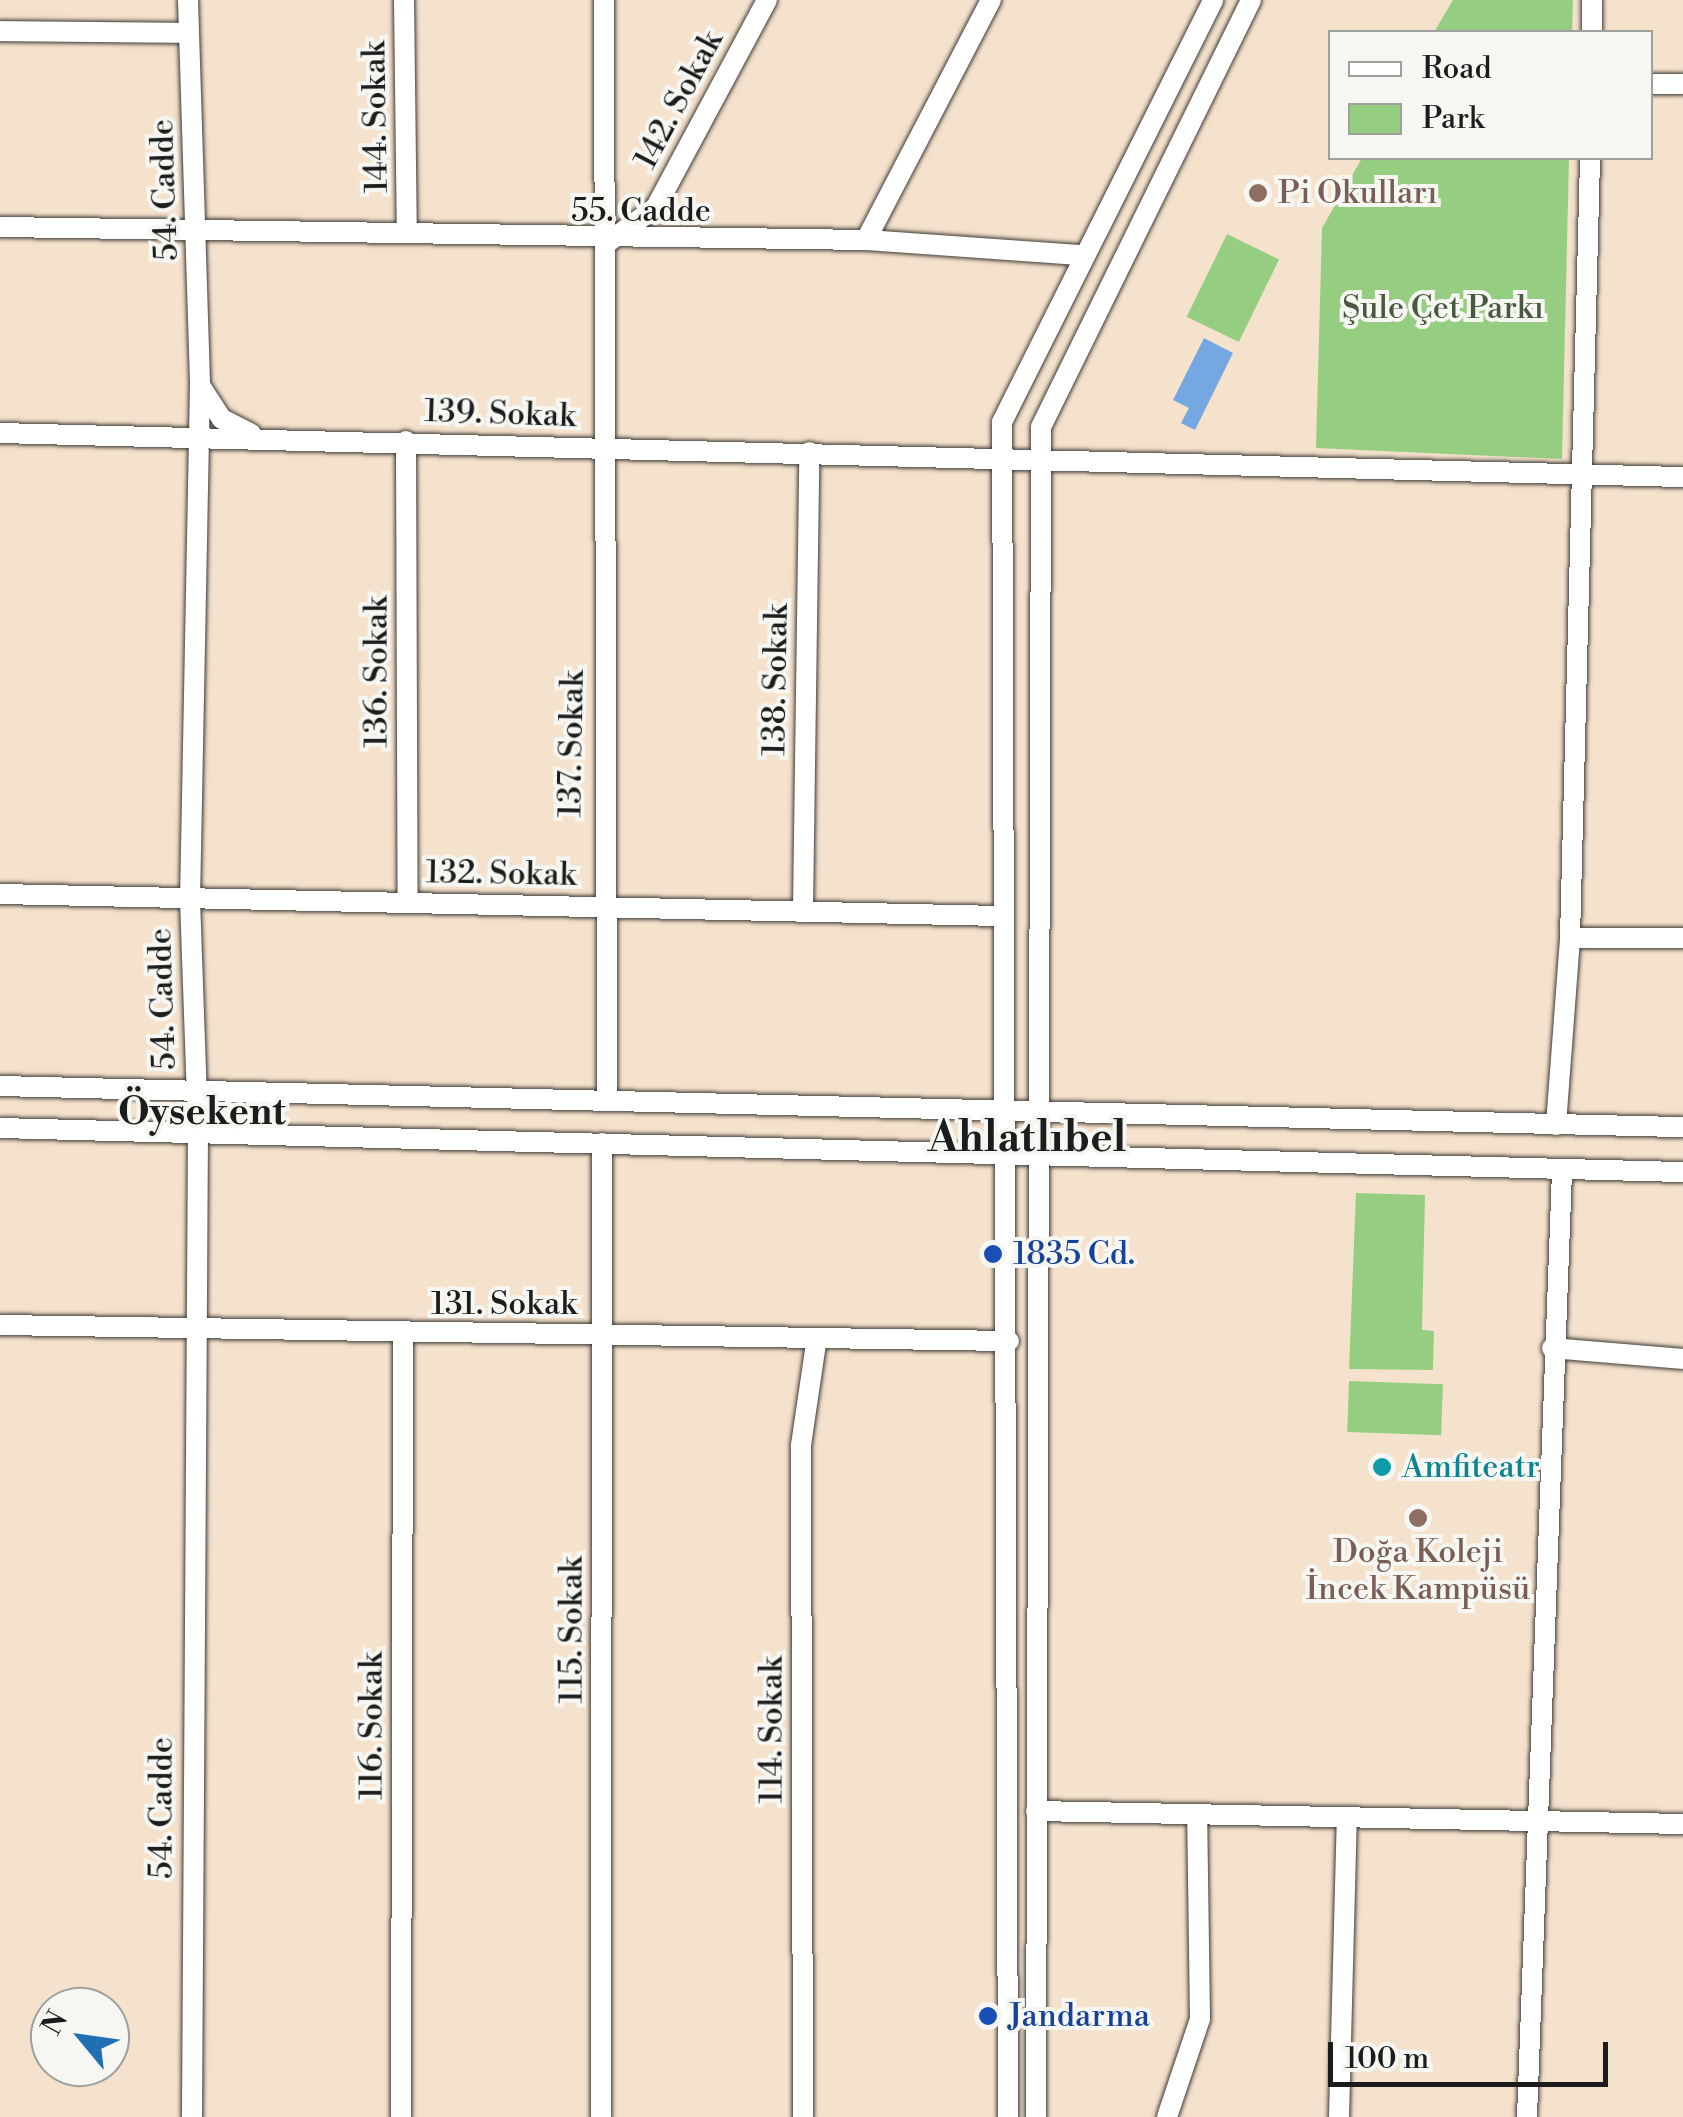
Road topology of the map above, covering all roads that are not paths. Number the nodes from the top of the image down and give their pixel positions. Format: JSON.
{"nodes":[{"id":1,"x":188,"y":0,"type":"edge"},
{"id":2,"x":404,"y":0,"type":"edge"},
{"id":3,"x":604,"y":0,"type":"edge"},
{"id":4,"x":767,"y":0,"type":"edge"},
{"id":5,"x":991,"y":0,"type":"edge"},
{"id":6,"x":1214,"y":0,"type":"edge"},
{"id":7,"x":1251,"y":0,"type":"edge"},
{"id":8,"x":1592,"y":0,"type":"edge"},
{"id":9,"x":0,"y":30,"type":"edge"},
{"id":10,"x":1592,"y":30,"type":"edge"},
{"id":11,"x":188,"y":33,"type":"junction"},
{"id":12,"x":1653,"y":84,"type":"edge"},
{"id":13,"x":1683,"y":84,"type":"edge"},
{"id":14,"x":1590,"y":160,"type":"edge"},
{"id":15,"x":0,"y":228,"type":"edge"},
{"id":16,"x":198,"y":232,"type":"junction"},
{"id":17,"x":407,"y":233,"type":"junction"},
{"id":18,"x":866,"y":240,"type":"junction"},
{"id":19,"x":607,"y":243,"type":"junction"},
{"id":20,"x":1082,"y":254,"type":"junction"},
{"id":21,"x":200,"y":385,"type":"junction"},
{"id":22,"x":0,"y":433,"type":"edge"},
{"id":23,"x":252,"y":435,"type":"junction"},
{"id":24,"x":200,"y":438,"type":"junction"},
{"id":25,"x":406,"y":441,"type":"junction"},
{"id":26,"x":606,"y":447,"type":"junction"},
{"id":27,"x":809,"y":452,"type":"junction"},
{"id":28,"x":999,"y":458,"type":"junction"},
{"id":29,"x":1041,"y":458,"type":"junction"},
{"id":30,"x":1585,"y":474,"type":"junction"},
{"id":31,"x":1683,"y":477,"type":"edge"},
{"id":32,"x":0,"y":894,"type":"edge"},
{"id":33,"x":190,"y":899,"type":"junction"},
{"id":34,"x":408,"y":903,"type":"junction"},
{"id":35,"x":601,"y":905,"type":"junction"},
{"id":36,"x":803,"y":910,"type":"junction"},
{"id":37,"x":1001,"y":916,"type":"junction"},
{"id":38,"x":1570,"y":938,"type":"junction"},
{"id":39,"x":1683,"y":938,"type":"edge"},
{"id":40,"x":0,"y":1086,"type":"edge"},
{"id":41,"x":196,"y":1090,"type":"junction"},
{"id":42,"x":607,"y":1101,"type":"junction"},
{"id":43,"x":1006,"y":1112,"type":"junction"},
{"id":44,"x":1042,"y":1114,"type":"junction"},
{"id":45,"x":1556,"y":1125,"type":"junction"},
{"id":46,"x":1683,"y":1127,"type":"edge"},
{"id":47,"x":0,"y":1128,"type":"edge"},
{"id":48,"x":198,"y":1132,"type":"junction"},
{"id":49,"x":602,"y":1143,"type":"junction"},
{"id":50,"x":1006,"y":1155,"type":"junction"},
{"id":51,"x":1043,"y":1156,"type":"junction"},
{"id":52,"x":1562,"y":1170,"type":"junction"},
{"id":53,"x":1683,"y":1172,"type":"edge"},
{"id":54,"x":0,"y":1325,"type":"edge"},
{"id":55,"x":194,"y":1326,"type":"junction"},
{"id":56,"x":602,"y":1333,"type":"junction"},
{"id":57,"x":403,"y":1334,"type":"junction"},
{"id":58,"x":1009,"y":1341,"type":"junction"},
{"id":59,"x":816,"y":1343,"type":"junction"},
{"id":60,"x":1552,"y":1348,"type":"junction"},
{"id":61,"x":1683,"y":1359,"type":"edge"},
{"id":62,"x":1036,"y":1811,"type":"junction"},
{"id":63,"x":1197,"y":1814,"type":"junction"},
{"id":64,"x":1534,"y":1818,"type":"junction"},
{"id":65,"x":1347,"y":1820,"type":"junction"},
{"id":66,"x":1683,"y":1824,"type":"edge"},
{"id":67,"x":192,"y":2117,"type":"edge"},
{"id":68,"x":401,"y":2117,"type":"edge"},
{"id":69,"x":600,"y":2117,"type":"edge"},
{"id":70,"x":803,"y":2117,"type":"edge"},
{"id":71,"x":1008,"y":2117,"type":"edge"},
{"id":72,"x":1036,"y":2117,"type":"edge"},
{"id":73,"x":1166,"y":2117,"type":"edge"},
{"id":74,"x":1339,"y":2117,"type":"edge"},
{"id":75,"x":1527,"y":2117,"type":"edge"}],
"edges":[{"from":1,"to":11,"type":"street","name":"54. Cadde"},
{"from":2,"to":17,"type":"street","name":"144. Sokak"},
{"from":3,"to":19,"type":"street"},
{"from":4,"to":19,"type":"street","name":"142. Sokak"},
{"from":5,"to":18,"type":"street"},
{"from":6,"to":20,"type":"street"},
{"from":7,"to":29,"type":"street"},
{"from":8,"to":10,"type":"street"},
{"from":9,"to":11,"type":"street"},
{"from":11,"to":16,"type":"street","name":"54. Cadde"},
{"from":12,"to":13,"type":"street"},
{"from":14,"to":30,"type":"street"},
{"from":15,"to":16,"type":"street","name":"55. Cadde"},
{"from":16,"to":17,"type":"street","name":"55. Cadde"},
{"from":16,"to":21,"type":"street","name":"54. Cadde"},
{"from":17,"to":19,"type":"street","name":"55. Cadde"},
{"from":18,"to":19,"type":"street","name":"55. Cadde"},
{"from":18,"to":20,"type":"street","name":"55. Cadde"},
{"from":19,"to":26,"type":"street"},
{"from":20,"to":28,"type":"street"},
{"from":21,"to":23,"type":"street"},
{"from":21,"to":24,"type":"street","name":"54. Cadde"},
{"from":22,"to":24,"type":"street","name":"139. Sokak"},
{"from":23,"to":24,"type":"street","name":"139. Sokak"},
{"from":23,"to":25,"type":"street","name":"139. Sokak"},
{"from":24,"to":33,"type":"street","name":"54. Cadde"},
{"from":25,"to":26,"type":"street","name":"139. Sokak"},
{"from":25,"to":34,"type":"street","name":"136. Sokak"},
{"from":26,"to":27,"type":"street","name":"139. Sokak"},
{"from":26,"to":35,"type":"street","name":"137. Sokak"},
{"from":27,"to":28,"type":"street","name":"139. Sokak"},
{"from":27,"to":36,"type":"street","name":"138. Sokak"},
{"from":28,"to":29,"type":"street","name":"139. Sokak"},
{"from":28,"to":37,"type":"street"},
{"from":29,"to":30,"type":"street","name":"139. Sokak"},
{"from":29,"to":44,"type":"street"},
{"from":30,"to":31,"type":"street","name":"139. Sokak"},
{"from":30,"to":38,"type":"street"},
{"from":32,"to":33,"type":"street","name":"132. Sokak"},
{"from":33,"to":34,"type":"street","name":"132. Sokak"},
{"from":33,"to":41,"type":"street","name":"54. Cadde"},
{"from":34,"to":35,"type":"street","name":"132. Sokak"},
{"from":35,"to":36,"type":"street","name":"132. Sokak"},
{"from":35,"to":42,"type":"street","name":"137. Sokak"},
{"from":36,"to":37,"type":"street","name":"132. Sokak"},
{"from":37,"to":43,"type":"street"},
{"from":38,"to":39,"type":"street"},
{"from":38,"to":45,"type":"street"},
{"from":40,"to":41,"type":"street"},
{"from":41,"to":42,"type":"street"},
{"from":41,"to":48,"type":"street","name":"54. Cadde"},
{"from":42,"to":43,"type":"street"},
{"from":43,"to":44,"type":"street"},
{"from":43,"to":50,"type":"street"},
{"from":44,"to":45,"type":"street"},
{"from":44,"to":51,"type":"street"},
{"from":45,"to":46,"type":"street"},
{"from":47,"to":48,"type":"street"},
{"from":48,"to":49,"type":"street"},
{"from":48,"to":55,"type":"street","name":"54. Cadde"},
{"from":49,"to":50,"type":"street"},
{"from":49,"to":56,"type":"street","name":"115. Sokak"},
{"from":50,"to":51,"type":"street"},
{"from":50,"to":58,"type":"street"},
{"from":51,"to":52,"type":"street"},
{"from":51,"to":62,"type":"street"},
{"from":52,"to":53,"type":"street"},
{"from":52,"to":60,"type":"street"},
{"from":54,"to":55,"type":"street","name":"131. Sokak"},
{"from":55,"to":57,"type":"street","name":"131. Sokak"},
{"from":55,"to":67,"type":"street","name":"54. Cadde"},
{"from":56,"to":57,"type":"street","name":"131. Sokak"},
{"from":56,"to":59,"type":"street","name":"131. Sokak"},
{"from":56,"to":69,"type":"street","name":"115. Sokak"},
{"from":57,"to":68,"type":"street","name":"116. Sokak"},
{"from":58,"to":59,"type":"street","name":"131. Sokak"},
{"from":58,"to":71,"type":"street"},
{"from":59,"to":70,"type":"street","name":"114. Sokak"},
{"from":60,"to":61,"type":"street"},
{"from":60,"to":64,"type":"street"},
{"from":62,"to":63,"type":"street"},
{"from":62,"to":72,"type":"street"},
{"from":63,"to":65,"type":"street"},
{"from":63,"to":73,"type":"street"},
{"from":64,"to":65,"type":"street"},
{"from":64,"to":66,"type":"street"},
{"from":64,"to":75,"type":"street"},
{"from":65,"to":74,"type":"street"}]}
